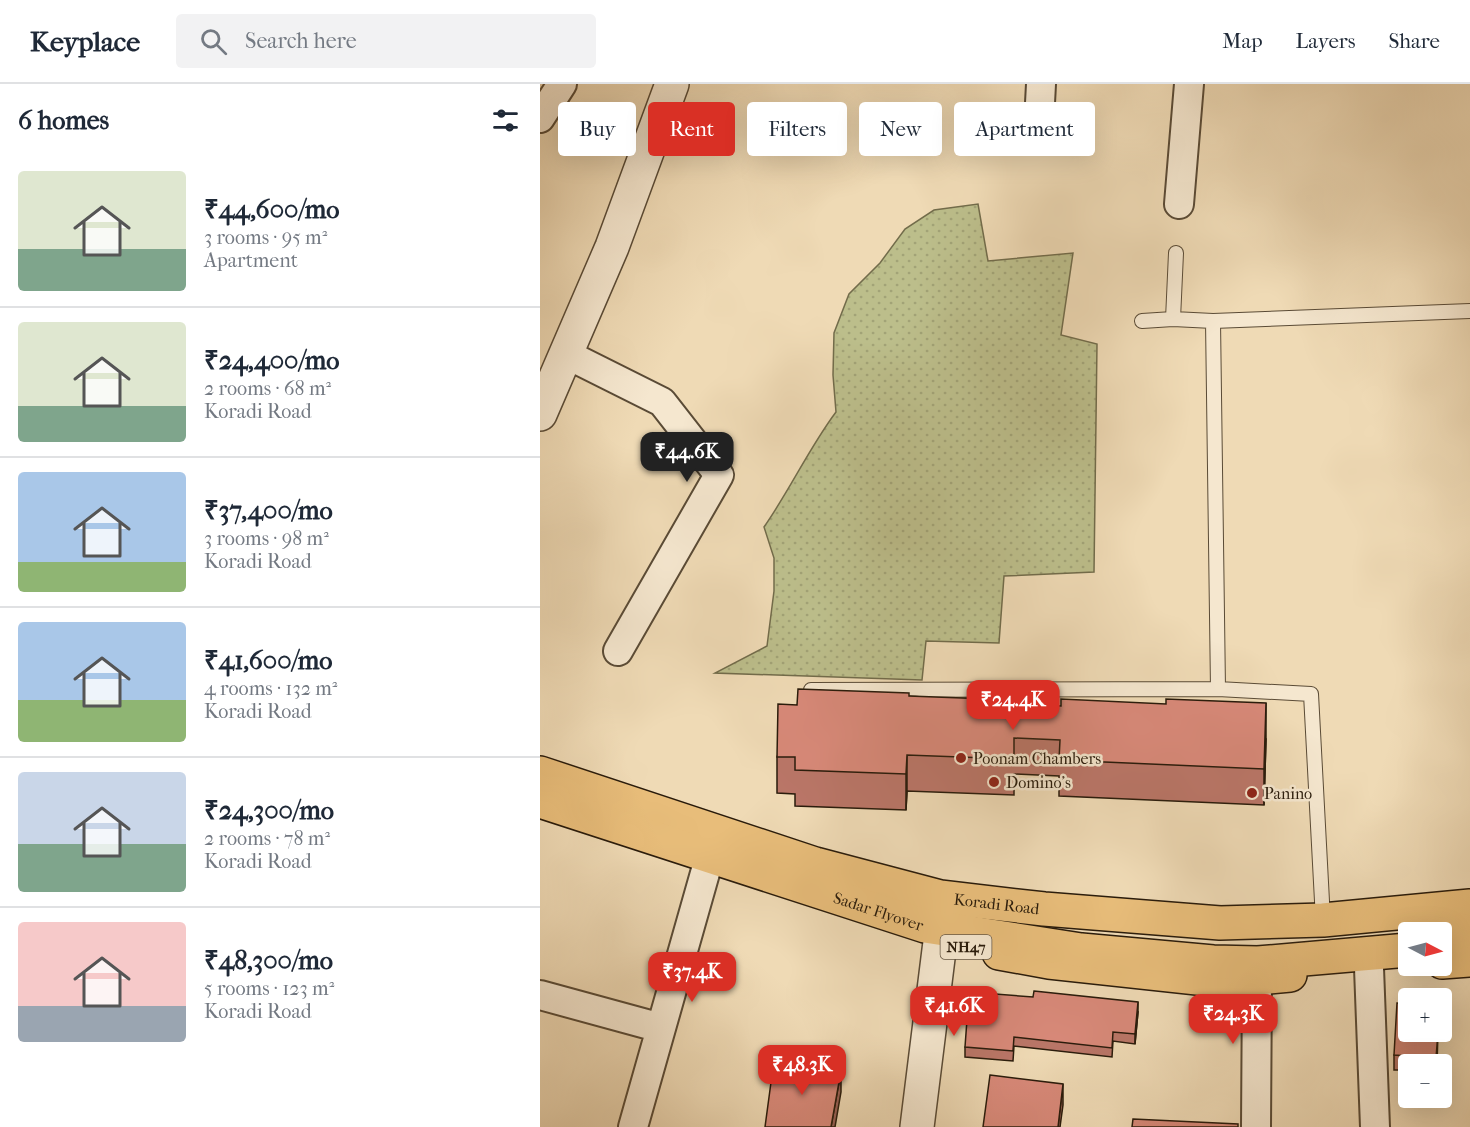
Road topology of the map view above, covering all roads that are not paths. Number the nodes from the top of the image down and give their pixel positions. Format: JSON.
{"nodes":[{"id":1,"x":562,"y":84,"type":"edge"},
{"id":2,"x":672,"y":84,"type":"edge"},
{"id":3,"x":1189,"y":84,"type":"edge"},
{"id":4,"x":540,"y":118,"type":"edge"},
{"id":5,"x":1179,"y":204,"type":"dead end"},
{"id":6,"x":1176,"y":253,"type":"dead end"},
{"id":7,"x":1470,"y":311,"type":"edge"},
{"id":8,"x":1173,"y":319,"type":"junction"},
{"id":9,"x":1142,"y":321,"type":"dead end"},
{"id":10,"x":1213,"y":321,"type":"junction"},
{"id":11,"x":566,"y":354,"type":"junction"},
{"id":12,"x":540,"y":414,"type":"edge"},
{"id":13,"x":618,"y":651,"type":"dead end"},
{"id":14,"x":1218,"y":689,"type":"junction"},
{"id":15,"x":799,"y":690,"type":"edge"},
{"id":16,"x":540,"y":773,"type":"edge"},
{"id":17,"x":540,"y":788,"type":"edge"},
{"id":18,"x":540,"y":801,"type":"edge"},
{"id":19,"x":540,"y":814,"type":"edge"},
{"id":20,"x":707,"y":866,"type":"junction"},
{"id":21,"x":1470,"y":906,"type":"edge"},
{"id":22,"x":1323,"y":920,"type":"junction"},
{"id":23,"x":1470,"y":931,"type":"edge"},
{"id":24,"x":1452,"y":933,"type":"edge"},
{"id":25,"x":1398,"y":938,"type":"edge"},
{"id":26,"x":940,"y":942,"type":"junction"},
{"id":27,"x":1470,"y":944,"type":"edge"},
{"id":28,"x":1452,"y":946,"type":"edge"},
{"id":29,"x":1398,"y":951,"type":"edge"},
{"id":30,"x":1470,"y":960,"type":"edge"},
{"id":31,"x":1452,"y":961,"type":"edge"},
{"id":32,"x":1398,"y":965,"type":"edge"},
{"id":33,"x":1369,"y":968,"type":"junction"},
{"id":34,"x":1257,"y":978,"type":"junction"},
{"id":35,"x":540,"y":995,"type":"edge"},
{"id":36,"x":661,"y":1028,"type":"junction"},
{"id":37,"x":633,"y":1127,"type":"edge"},
{"id":38,"x":917,"y":1127,"type":"edge"},
{"id":39,"x":1256,"y":1127,"type":"edge"},
{"id":40,"x":1375,"y":1127,"type":"edge"}],
"edges":[{"from":1,"to":4,"type":"street"},
{"from":2,"to":11,"type":"street"},
{"from":3,"to":5,"type":"street"},
{"from":6,"to":8,"type":"lane"},
{"from":7,"to":10,"type":"lane"},
{"from":8,"to":9,"type":"lane"},
{"from":8,"to":10,"type":"lane"},
{"from":10,"to":14,"type":"lane"},
{"from":11,"to":12,"type":"street"},
{"from":11,"to":13,"type":"street"},
{"from":14,"to":15,"type":"lane"},
{"from":14,"to":22,"type":"lane"},
{"from":16,"to":22,"type":"main road","name":"Koradi Road"},
{"from":17,"to":25,"type":"main road","name":"Sadar Flyover","number":"NH47"},
{"from":18,"to":29,"type":"main road","name":"Sadar Flyover","number":"NH47"},
{"from":19,"to":20,"type":"main road","number":"NH47"},
{"from":20,"to":26,"type":"main road","number":"NH47"},
{"from":20,"to":36,"type":"street"},
{"from":21,"to":22,"type":"main road","name":"Koradi Road"},
{"from":23,"to":24,"type":"main road"},
{"from":26,"to":34,"type":"main road","number":"NH47"},
{"from":26,"to":38,"type":"street"},
{"from":27,"to":28,"type":"main road"},
{"from":30,"to":31,"type":"main road"},
{"from":32,"to":33,"type":"main road","number":"NH47"},
{"from":33,"to":34,"type":"main road","number":"NH47"},
{"from":33,"to":40,"type":"street"},
{"from":34,"to":39,"type":"street"},
{"from":35,"to":36,"type":"street"},
{"from":36,"to":37,"type":"street"}]}
